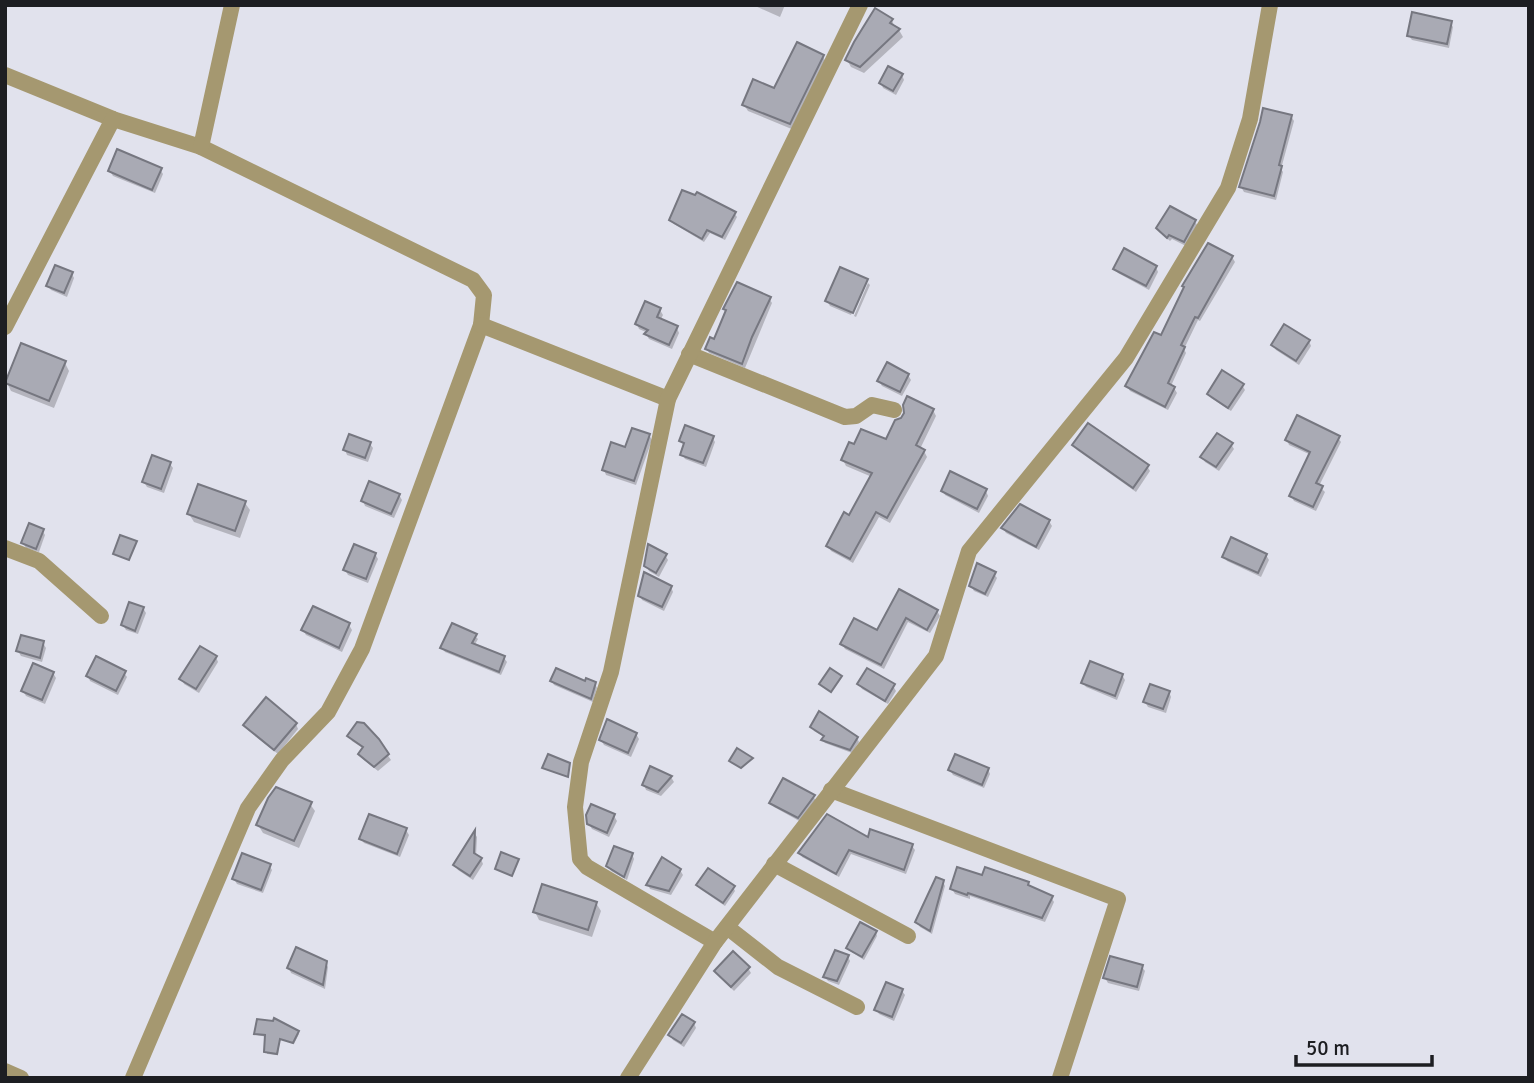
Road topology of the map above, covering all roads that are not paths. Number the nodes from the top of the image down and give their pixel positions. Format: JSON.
{"nodes":[{"id":1,"x":232,"y":5,"type":"edge"},
{"id":2,"x":860,"y":5,"type":"edge"},
{"id":3,"x":1270,"y":5,"type":"edge"},
{"id":4,"x":5,"y":75,"type":"edge"},
{"id":5,"x":113,"y":119,"type":"junction"},
{"id":6,"x":201,"y":147,"type":"junction"},
{"id":7,"x":481,"y":325,"type":"junction"},
{"id":8,"x":5,"y":327,"type":"edge"},
{"id":9,"x":689,"y":354,"type":"junction"},
{"id":10,"x":668,"y":399,"type":"junction"},
{"id":11,"x":894,"y":410,"type":"dead end"},
{"id":12,"x":5,"y":548,"type":"edge"},
{"id":13,"x":101,"y":616,"type":"dead end"},
{"id":14,"x":831,"y":790,"type":"junction"},
{"id":15,"x":774,"y":864,"type":"junction"},
{"id":16,"x":727,"y":927,"type":"junction"},
{"id":17,"x":908,"y":936,"type":"dead end"},
{"id":18,"x":715,"y":942,"type":"junction"},
{"id":19,"x":857,"y":1007,"type":"dead end"},
{"id":20,"x":5,"y":1071,"type":"edge"},
{"id":21,"x":21,"y":1078,"type":"edge"},
{"id":22,"x":133,"y":1078,"type":"edge"},
{"id":23,"x":628,"y":1078,"type":"edge"},
{"id":24,"x":1060,"y":1078,"type":"edge"}],
"edges":[{"from":1,"to":6,"type":"street"},
{"from":2,"to":9,"type":"street"},
{"from":3,"to":14,"type":"street"},
{"from":4,"to":5,"type":"street"},
{"from":5,"to":6,"type":"street"},
{"from":5,"to":8,"type":"street"},
{"from":6,"to":7,"type":"street"},
{"from":7,"to":10,"type":"street"},
{"from":7,"to":22,"type":"street"},
{"from":9,"to":10,"type":"street"},
{"from":9,"to":11,"type":"street"},
{"from":10,"to":18,"type":"street"},
{"from":12,"to":13,"type":"street"},
{"from":14,"to":15,"type":"street"},
{"from":14,"to":24,"type":"street"},
{"from":15,"to":16,"type":"street"},
{"from":15,"to":17,"type":"street"},
{"from":16,"to":18,"type":"street"},
{"from":16,"to":19,"type":"street"},
{"from":18,"to":23,"type":"street"},
{"from":20,"to":21,"type":"street"}]}
